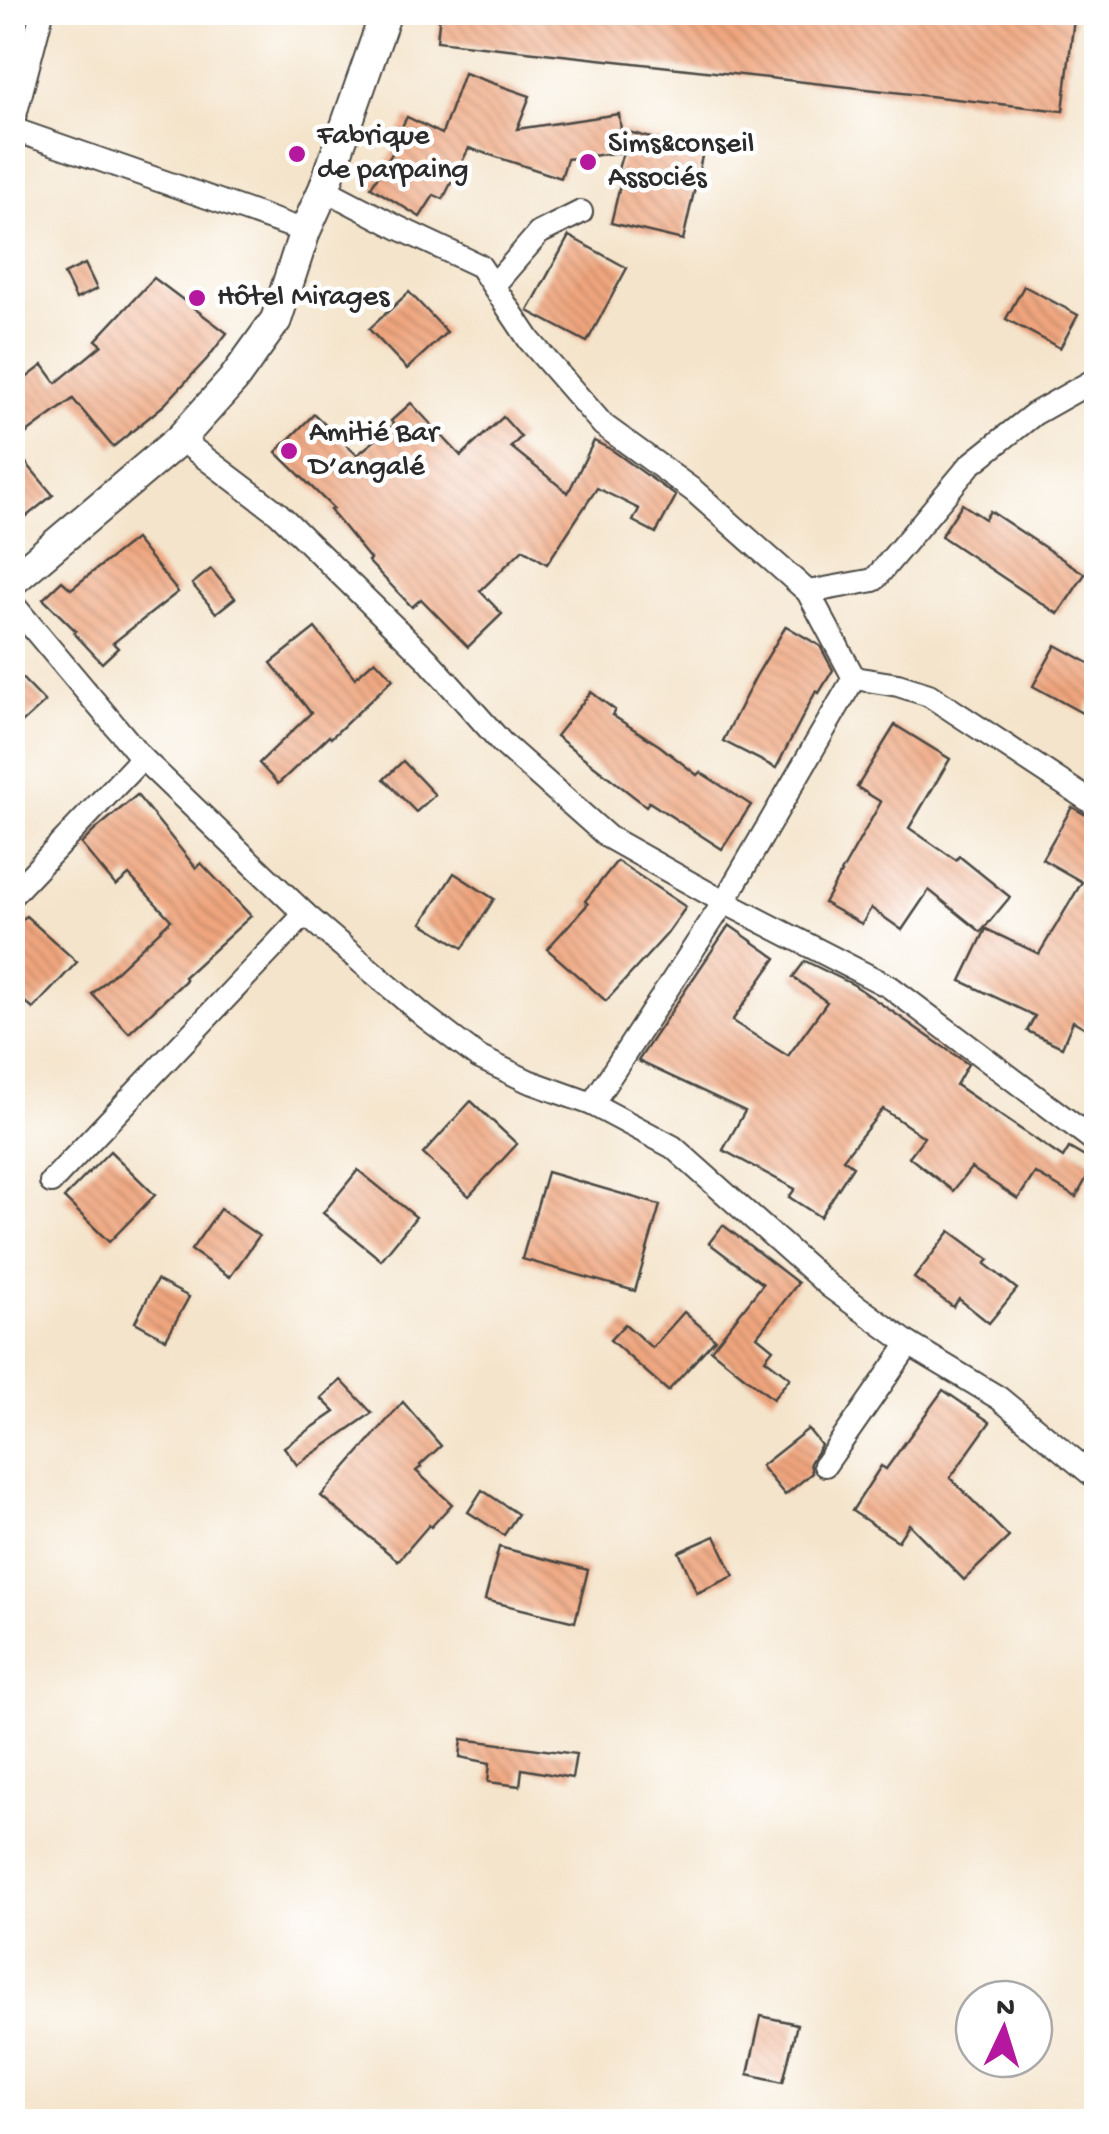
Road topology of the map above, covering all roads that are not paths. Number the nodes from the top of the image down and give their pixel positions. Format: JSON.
{"nodes":[{"id":1,"x":42,"y":12,"type":"edge"},
{"id":2,"x":386,"y":12,"type":"edge"},
{"id":3,"x":12,"y":128,"type":"edge"},
{"id":4,"x":324,"y":189,"type":"junction"},
{"id":5,"x":580,"y":212,"type":"dead end"},
{"id":6,"x":305,"y":230,"type":"junction"},
{"id":7,"x":494,"y":285,"type":"junction"},
{"id":8,"x":1096,"y":379,"type":"edge"},
{"id":9,"x":180,"y":439,"type":"junction"},
{"id":10,"x":12,"y":582,"type":"edge"},
{"id":11,"x":808,"y":592,"type":"junction"},
{"id":12,"x":12,"y":603,"type":"edge"},
{"id":13,"x":854,"y":678,"type":"junction"},
{"id":14,"x":142,"y":758,"type":"junction"},
{"id":15,"x":1096,"y":805,"type":"edge"},
{"id":16,"x":12,"y":895,"type":"edge"},
{"id":17,"x":724,"y":902,"type":"junction"},
{"id":18,"x":305,"y":914,"type":"junction"},
{"id":19,"x":592,"y":1104,"type":"junction"},
{"id":20,"x":1096,"y":1142,"type":"edge"},
{"id":21,"x":51,"y":1182,"type":"dead end"},
{"id":22,"x":909,"y":1344,"type":"junction"},
{"id":23,"x":825,"y":1466,"type":"dead end"},
{"id":24,"x":1096,"y":1478,"type":"edge"}],
"edges":[{"from":1,"to":3,"type":"street"},
{"from":2,"to":4,"type":"street"},
{"from":3,"to":6,"type":"street"},
{"from":4,"to":6,"type":"street"},
{"from":4,"to":7,"type":"street"},
{"from":5,"to":7,"type":"street"},
{"from":6,"to":9,"type":"street"},
{"from":7,"to":11,"type":"street"},
{"from":8,"to":11,"type":"street"},
{"from":9,"to":10,"type":"street"},
{"from":9,"to":17,"type":"street"},
{"from":11,"to":13,"type":"street"},
{"from":12,"to":14,"type":"street"},
{"from":13,"to":15,"type":"street"},
{"from":13,"to":17,"type":"street"},
{"from":14,"to":16,"type":"street"},
{"from":14,"to":18,"type":"street"},
{"from":17,"to":19,"type":"street"},
{"from":17,"to":20,"type":"street"},
{"from":18,"to":19,"type":"street"},
{"from":18,"to":21,"type":"street"},
{"from":19,"to":22,"type":"street"},
{"from":22,"to":23,"type":"street"},
{"from":22,"to":24,"type":"street"}]}
